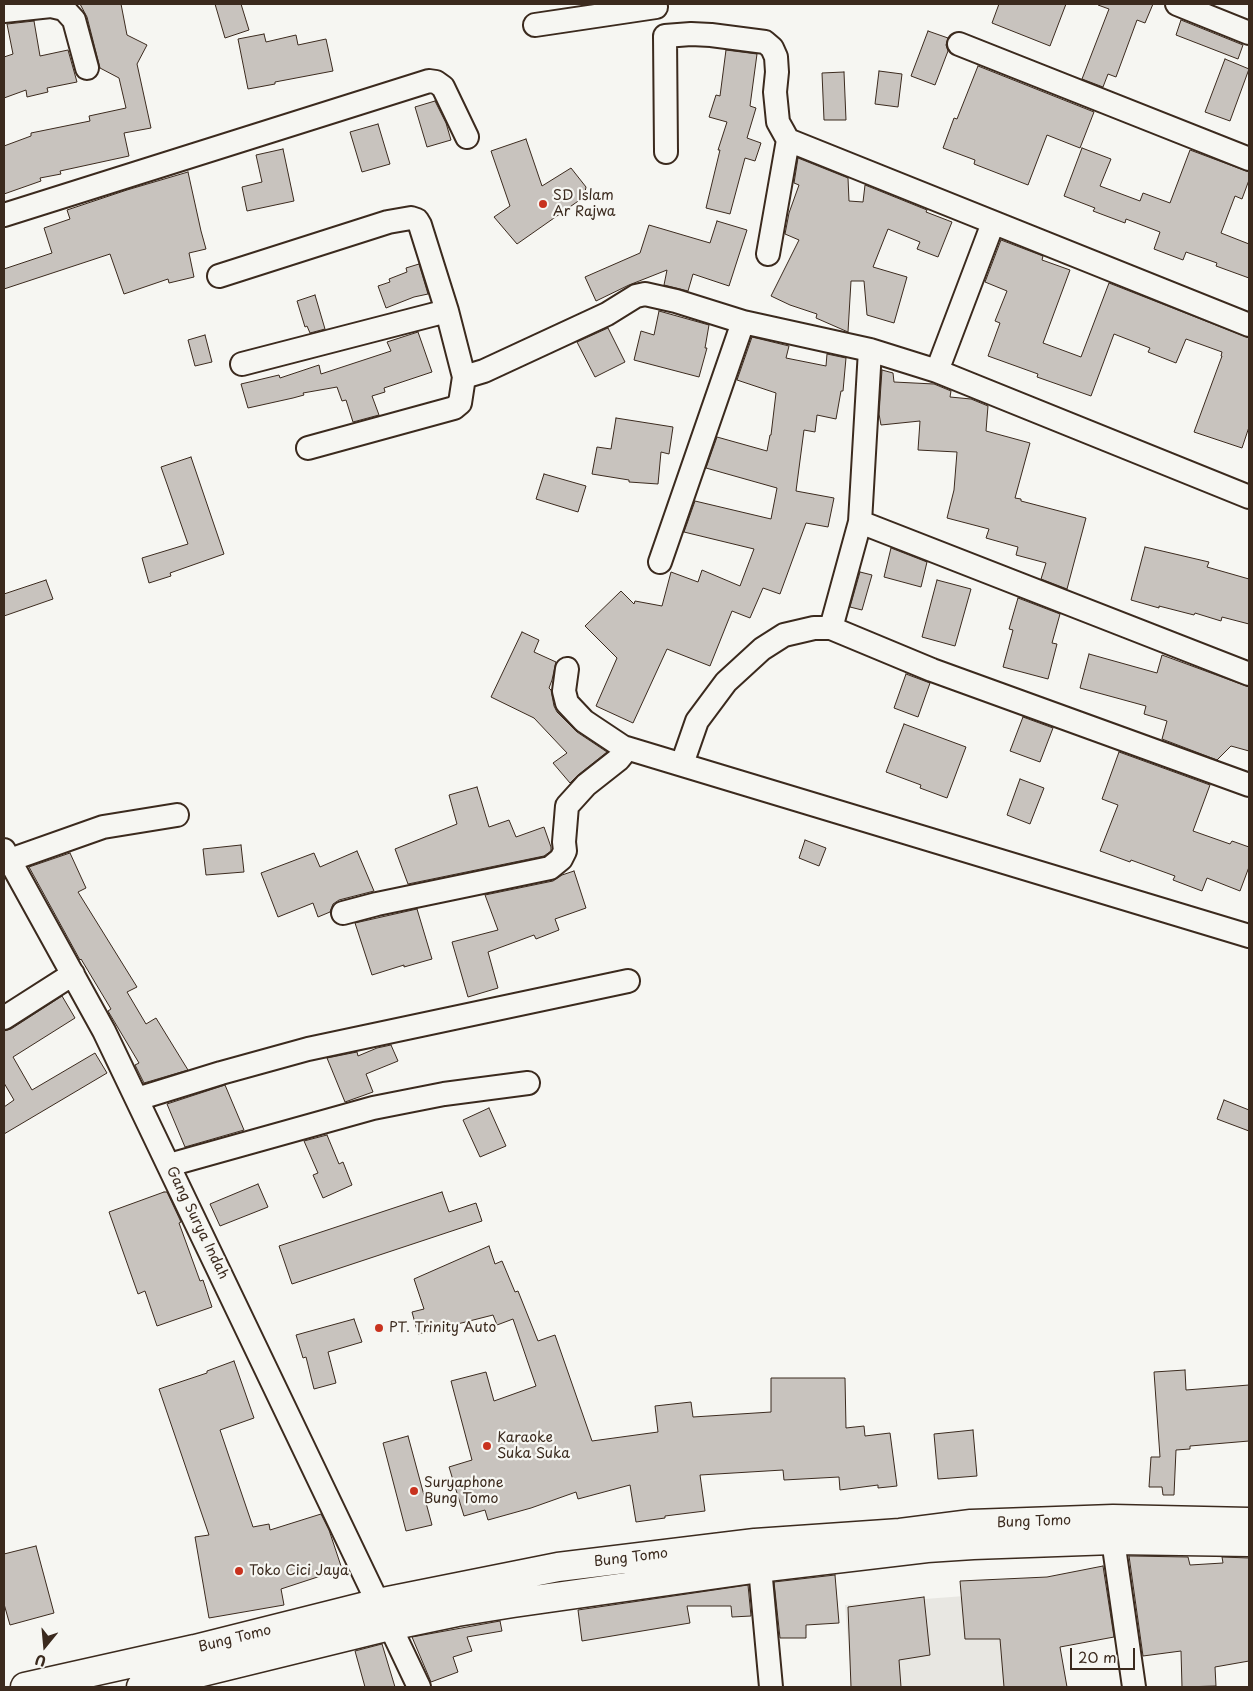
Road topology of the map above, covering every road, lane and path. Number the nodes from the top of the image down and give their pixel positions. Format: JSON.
{"nodes":[{"id":1,"x":1177,"y":4,"type":"edge"},
{"id":2,"x":656,"y":6,"type":"edge"},
{"id":3,"x":4,"y":11,"type":"edge"},
{"id":4,"x":534,"y":25,"type":"dead end"},
{"id":5,"x":1249,"y":34,"type":"edge"},
{"id":6,"x":665,"y":36,"type":"junction"},
{"id":7,"x":959,"y":44,"type":"dead end"},
{"id":8,"x":87,"y":68,"type":"dead end"},
{"id":9,"x":467,"y":137,"type":"dead end"},
{"id":10,"x":788,"y":140,"type":"junction"},
{"id":11,"x":666,"y":152,"type":"dead end"},
{"id":12,"x":1249,"y":159,"type":"edge"},
{"id":13,"x":4,"y":215,"type":"edge"},
{"id":14,"x":994,"y":223,"type":"junction"},
{"id":15,"x":768,"y":254,"type":"dead end"},
{"id":16,"x":219,"y":276,"type":"dead end"},
{"id":17,"x":447,"y":311,"type":"junction"},
{"id":18,"x":743,"y":322,"type":"junction"},
{"id":19,"x":1249,"y":324,"type":"edge"},
{"id":20,"x":870,"y":350,"type":"junction"},
{"id":21,"x":242,"y":364,"type":"dead end"},
{"id":22,"x":937,"y":371,"type":"junction"},
{"id":23,"x":464,"y":377,"type":"junction"},
{"id":24,"x":308,"y":448,"type":"dead end"},
{"id":25,"x":1249,"y":497,"type":"edge"},
{"id":26,"x":860,"y":522,"type":"junction"},
{"id":27,"x":660,"y":562,"type":"dead end"},
{"id":28,"x":832,"y":628,"type":"junction"},
{"id":29,"x":567,"y":668,"type":"dead end"},
{"id":30,"x":1249,"y":674,"type":"edge"},
{"id":31,"x":623,"y":747,"type":"junction"},
{"id":32,"x":682,"y":764,"type":"junction"},
{"id":33,"x":1249,"y":785,"type":"edge"},
{"id":34,"x":178,"y":815,"type":"dead end"},
{"id":35,"x":5,"y":857,"type":"edge"},
{"id":36,"x":343,"y":913,"type":"dead end"},
{"id":37,"x":1249,"y":936,"type":"edge"},
{"id":38,"x":73,"y":974,"type":"junction"},
{"id":39,"x":628,"y":981,"type":"dead end"},
{"id":40,"x":4,"y":1018,"type":"edge"},
{"id":41,"x":528,"y":1083,"type":"dead end"},
{"id":42,"x":137,"y":1099,"type":"junction"},
{"id":43,"x":169,"y":1165,"type":"junction"},
{"id":44,"x":1249,"y":1522,"type":"edge"},
{"id":45,"x":972,"y":1535,"type":"junction"},
{"id":46,"x":1112,"y":1540,"type":"junction"},
{"id":47,"x":1249,"y":1542,"type":"edge"},
{"id":48,"x":758,"y":1556,"type":"junction"},
{"id":49,"x":384,"y":1615,"type":"junction"},
{"id":50,"x":156,"y":1679,"type":"edge"},
{"id":51,"x":31,"y":1687,"type":"edge"},
{"id":52,"x":420,"y":1687,"type":"edge"},
{"id":53,"x":771,"y":1687,"type":"edge"},
{"id":54,"x":1134,"y":1687,"type":"edge"}],
"edges":[{"from":1,"to":5,"type":"street"},
{"from":2,"to":4,"type":"street"},
{"from":2,"to":6,"type":"street"},
{"from":3,"to":8,"type":"street"},
{"from":6,"to":10,"type":"street"},
{"from":6,"to":11,"type":"street"},
{"from":7,"to":12,"type":"street"},
{"from":9,"to":13,"type":"street"},
{"from":10,"to":14,"type":"street"},
{"from":10,"to":15,"type":"street"},
{"from":14,"to":19,"type":"street"},
{"from":14,"to":22,"type":"street"},
{"from":16,"to":17,"type":"street"},
{"from":17,"to":21,"type":"street"},
{"from":17,"to":23,"type":"street"},
{"from":18,"to":20,"type":"street"},
{"from":18,"to":23,"type":"street"},
{"from":18,"to":27,"type":"street"},
{"from":20,"to":22,"type":"street"},
{"from":20,"to":26,"type":"street"},
{"from":22,"to":25,"type":"street"},
{"from":23,"to":24,"type":"street"},
{"from":26,"to":28,"type":"street"},
{"from":26,"to":30,"type":"street"},
{"from":28,"to":32,"type":"street"},
{"from":28,"to":33,"type":"street"},
{"from":29,"to":31,"type":"street"},
{"from":31,"to":32,"type":"street"},
{"from":31,"to":36,"type":"street"},
{"from":32,"to":37,"type":"street"},
{"from":34,"to":35,"type":"street"},
{"from":35,"to":38,"type":"street","name":"Gang Surya Indah"},
{"from":38,"to":40,"type":"street"},
{"from":38,"to":42,"type":"street","name":"Gang Surya Indah"},
{"from":39,"to":42,"type":"street"},
{"from":41,"to":43,"type":"street"},
{"from":42,"to":43,"type":"street","name":"Gang Surya Indah"},
{"from":43,"to":49,"type":"street","name":"Gang Surya Indah"},
{"from":44,"to":45,"type":"main road","name":"Bung Tomo"},
{"from":45,"to":46,"type":"main road","name":"Bung Tomo"},
{"from":45,"to":48,"type":"main road","name":"Bung Tomo"},
{"from":46,"to":47,"type":"main road","name":"Bung Tomo"},
{"from":46,"to":54,"type":"street"},
{"from":48,"to":49,"type":"main road","name":"Bung Tomo"},
{"from":48,"to":53,"type":"street"},
{"from":49,"to":50,"type":"main road","name":"Bung Tomo"},
{"from":49,"to":52,"type":"street","name":"Gang Surya Indah"},
{"from":50,"to":51,"type":"main road","name":"Bung Tomo"}]}
